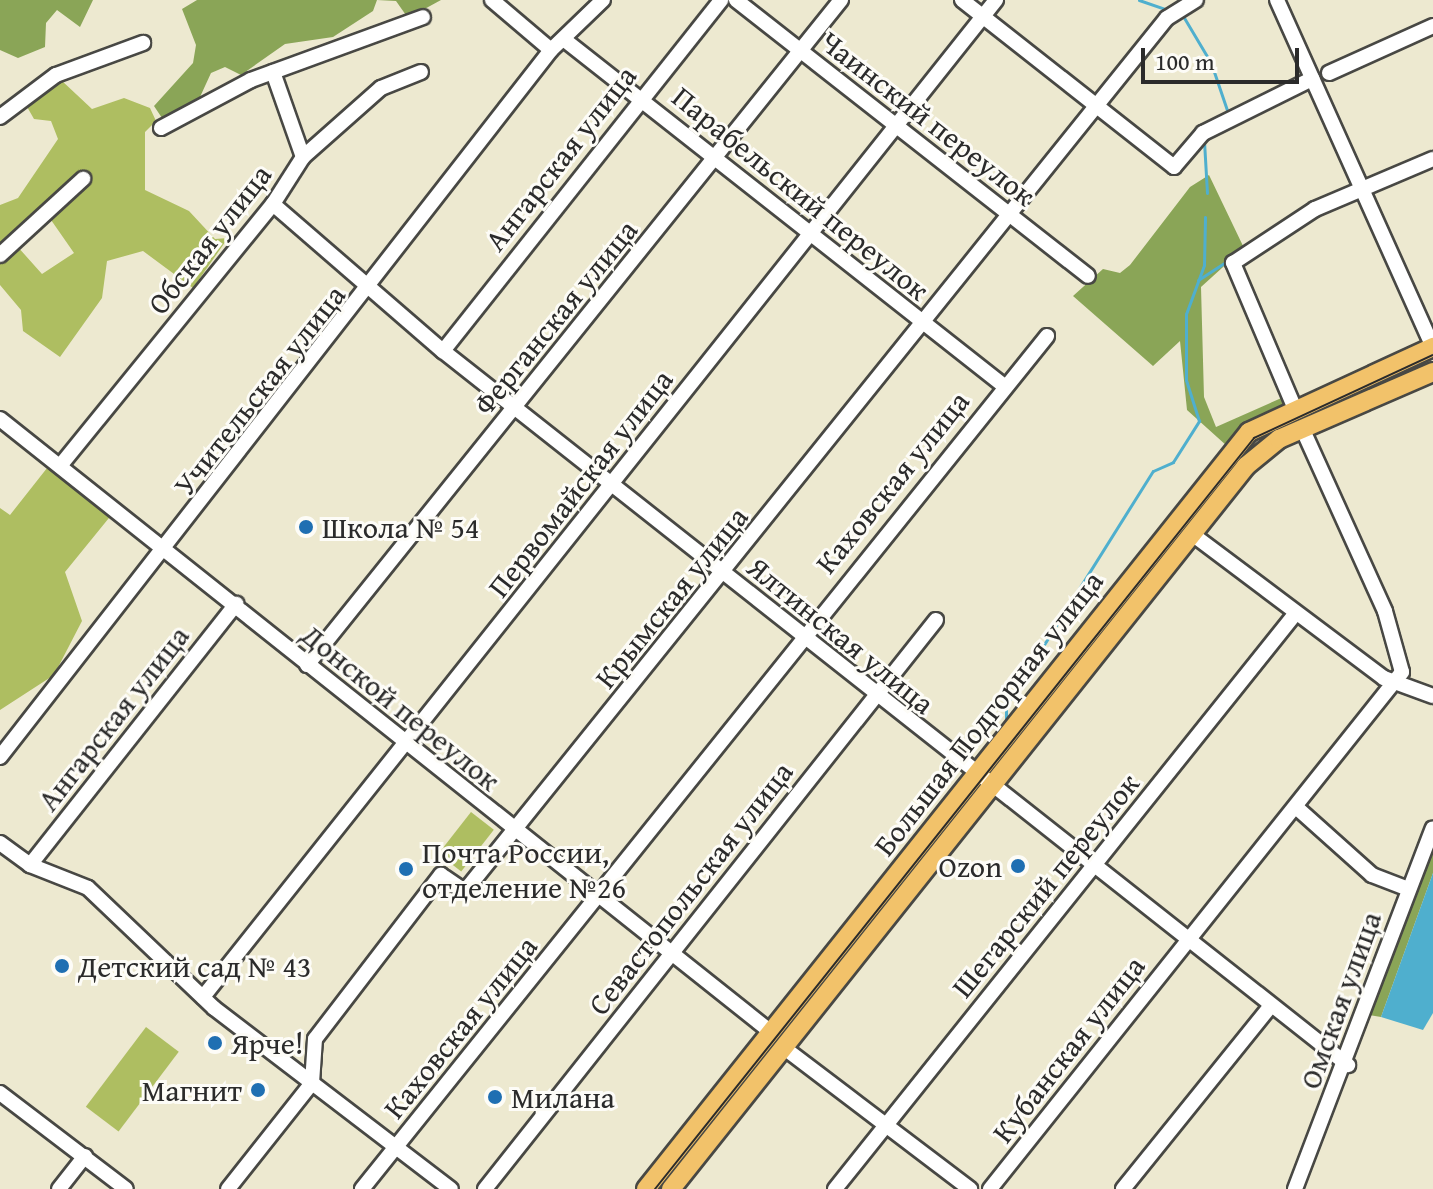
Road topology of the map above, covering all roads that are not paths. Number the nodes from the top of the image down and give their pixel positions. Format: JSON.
{"nodes":[{"id":1,"x":492,"y":0,"type":"edge"},
{"id":2,"x":603,"y":0,"type":"edge"},
{"id":3,"x":721,"y":0,"type":"edge"},
{"id":4,"x":736,"y":0,"type":"edge"},
{"id":5,"x":841,"y":0,"type":"edge"},
{"id":6,"x":962,"y":0,"type":"edge"},
{"id":7,"x":996,"y":0,"type":"edge"},
{"id":8,"x":1196,"y":0,"type":"edge"},
{"id":9,"x":1277,"y":0,"type":"edge"},
{"id":10,"x":423,"y":17,"type":"dead end"},
{"id":11,"x":983,"y":17,"type":"junction"},
{"id":12,"x":1433,"y":26,"type":"edge"},
{"id":13,"x":566,"y":41,"type":"junction"},
{"id":14,"x":143,"y":43,"type":"dead end"},
{"id":15,"x":551,"y":50,"type":"junction"},
{"id":16,"x":800,"y":52,"type":"junction"},
{"id":17,"x":273,"y":72,"type":"junction"},
{"id":18,"x":421,"y":72,"type":"dead end"},
{"id":19,"x":1329,"y":73,"type":"dead end"},
{"id":20,"x":1312,"y":79,"type":"junction"},
{"id":21,"x":641,"y":98,"type":"junction"},
{"id":22,"x":1097,"y":108,"type":"junction"},
{"id":23,"x":0,"y":117,"type":"edge"},
{"id":24,"x":161,"y":128,"type":"dead end"},
{"id":25,"x":897,"y":128,"type":"junction"},
{"id":26,"x":717,"y":156,"type":"junction"},
{"id":27,"x":303,"y":157,"type":"junction"},
{"id":28,"x":1433,"y":159,"type":"edge"},
{"id":29,"x":83,"y":179,"type":"dead end"},
{"id":30,"x":1360,"y":191,"type":"junction"},
{"id":31,"x":273,"y":204,"type":"junction"},
{"id":32,"x":1010,"y":216,"type":"junction"},
{"id":33,"x":812,"y":232,"type":"junction"},
{"id":34,"x":0,"y":255,"type":"edge"},
{"id":35,"x":1088,"y":276,"type":"dead end"},
{"id":36,"x":372,"y":287,"type":"junction"},
{"id":37,"x":924,"y":324,"type":"junction"},
{"id":38,"x":1047,"y":336,"type":"dead end"},
{"id":39,"x":1433,"y":347,"type":"edge"},
{"id":40,"x":443,"y":351,"type":"junction"},
{"id":41,"x":1433,"y":372,"type":"edge"},
{"id":42,"x":1003,"y":385,"type":"junction"},
{"id":43,"x":516,"y":408,"type":"junction"},
{"id":44,"x":1295,"y":409,"type":"junction"},
{"id":45,"x":0,"y":419,"type":"edge"},
{"id":46,"x":1302,"y":428,"type":"junction"},
{"id":47,"x":60,"y":466,"type":"junction"},
{"id":48,"x":611,"y":485,"type":"junction"},
{"id":49,"x":1192,"y":534,"type":"junction"},
{"id":50,"x":167,"y":549,"type":"junction"},
{"id":51,"x":724,"y":573,"type":"junction"},
{"id":52,"x":236,"y":604,"type":"junction"},
{"id":53,"x":1295,"y":614,"type":"junction"},
{"id":54,"x":936,"y":620,"type":"dead end"},
{"id":55,"x":800,"y":637,"type":"junction"},
{"id":56,"x":307,"y":665,"type":"junction"},
{"id":57,"x":1396,"y":679,"type":"junction"},
{"id":58,"x":875,"y":695,"type":"junction"},
{"id":59,"x":1433,"y":696,"type":"edge"},
{"id":60,"x":407,"y":747,"type":"junction"},
{"id":61,"x":0,"y":757,"type":"edge"},
{"id":62,"x":973,"y":774,"type":"junction"},
{"id":63,"x":991,"y":788,"type":"junction"},
{"id":64,"x":1296,"y":807,"type":"junction"},
{"id":65,"x":1433,"y":828,"type":"edge"},
{"id":66,"x":513,"y":831,"type":"junction"},
{"id":67,"x":0,"y":843,"type":"edge"},
{"id":68,"x":30,"y":865,"type":"junction"},
{"id":69,"x":1093,"y":866,"type":"junction"},
{"id":70,"x":1408,"y":889,"type":"junction"},
{"id":71,"x":599,"y":897,"type":"junction"},
{"id":72,"x":1186,"y":940,"type":"junction"},
{"id":73,"x":671,"y":954,"type":"junction"},
{"id":74,"x":203,"y":997,"type":"junction"},
{"id":75,"x":1269,"y":1008,"type":"junction"},
{"id":76,"x":777,"y":1040,"type":"junction"},
{"id":77,"x":1348,"y":1065,"type":"junction"},
{"id":78,"x":312,"y":1083,"type":"junction"},
{"id":79,"x":0,"y":1093,"type":"edge"},
{"id":80,"x":884,"y":1127,"type":"junction"},
{"id":81,"x":397,"y":1147,"type":"junction"},
{"id":82,"x":85,"y":1156,"type":"junction"},
{"id":83,"x":59,"y":1189,"type":"edge"},
{"id":84,"x":126,"y":1189,"type":"edge"},
{"id":85,"x":228,"y":1189,"type":"edge"},
{"id":86,"x":362,"y":1189,"type":"edge"},
{"id":87,"x":451,"y":1189,"type":"edge"},
{"id":88,"x":485,"y":1189,"type":"edge"},
{"id":89,"x":646,"y":1189,"type":"edge"},
{"id":90,"x":671,"y":1189,"type":"edge"},
{"id":91,"x":835,"y":1189,"type":"edge"},
{"id":92,"x":970,"y":1189,"type":"edge"},
{"id":93,"x":990,"y":1189,"type":"edge"},
{"id":94,"x":1123,"y":1189,"type":"edge"},
{"id":95,"x":1295,"y":1189,"type":"edge"}],
"edges":[{"from":1,"to":15,"type":"street"},
{"from":2,"to":13,"type":"street"},
{"from":3,"to":21,"type":"street","name":"Ангарская улица"},
{"from":4,"to":16,"type":"street","name":"Чаинский переулок"},
{"from":5,"to":16,"type":"street","name":"Ферганская улица"},
{"from":6,"to":11,"type":"street"},
{"from":7,"to":11,"type":"street","name":"Первомайская улица"},
{"from":8,"to":22,"type":"street","name":"Крымская улица"},
{"from":9,"to":20,"type":"street"},
{"from":10,"to":17,"type":"street"},
{"from":11,"to":22,"type":"street"},
{"from":11,"to":25,"type":"street","name":"Первомайская улица"},
{"from":12,"to":19,"type":"street"},
{"from":13,"to":15,"type":"street"},
{"from":13,"to":21,"type":"street","name":"Парабельский переулок"},
{"from":14,"to":23,"type":"street"},
{"from":15,"to":36,"type":"street","name":"Учительская улица"},
{"from":16,"to":25,"type":"street","name":"Чаинский переулок"},
{"from":16,"to":26,"type":"street","name":"Ферганская улица"},
{"from":17,"to":24,"type":"street"},
{"from":17,"to":27,"type":"street"},
{"from":18,"to":27,"type":"street","name":"Обская улица"},
{"from":20,"to":22,"type":"street"},
{"from":20,"to":30,"type":"street"},
{"from":21,"to":26,"type":"street","name":"Парабельский переулок"},
{"from":21,"to":40,"type":"street","name":"Ангарская улица"},
{"from":22,"to":32,"type":"street","name":"Крымская улица"},
{"from":25,"to":32,"type":"street","name":"Чаинский переулок"},
{"from":25,"to":33,"type":"street","name":"Первомайская улица"},
{"from":26,"to":33,"type":"street","name":"Парабельский переулок"},
{"from":26,"to":43,"type":"street","name":"Ферганская улица"},
{"from":27,"to":31,"type":"street","name":"Обская улица"},
{"from":28,"to":30,"type":"street"},
{"from":29,"to":34,"type":"street"},
{"from":30,"to":39,"type":"street"},
{"from":30,"to":44,"type":"street"},
{"from":31,"to":36,"type":"street","name":"Ялтинская улица"},
{"from":31,"to":47,"type":"street","name":"Обская улица"},
{"from":32,"to":35,"type":"street","name":"Чаинский переулок"},
{"from":32,"to":37,"type":"street","name":"Крымская улица"},
{"from":33,"to":37,"type":"street","name":"Парабельский переулок"},
{"from":33,"to":48,"type":"street","name":"Первомайская улица"},
{"from":36,"to":40,"type":"street","name":"Ялтинская улица"},
{"from":36,"to":50,"type":"street","name":"Учительская улица"},
{"from":37,"to":42,"type":"street","name":"Парабельский переулок"},
{"from":37,"to":51,"type":"street","name":"Крымская улица"},
{"from":38,"to":42,"type":"street","name":"Каховская улица"},
{"from":39,"to":44,"type":"main road","name":"Большая Подгорная улица"},
{"from":40,"to":43,"type":"street","name":"Ялтинская улица"},
{"from":41,"to":46,"type":"main road","name":"Большая Подгорная улица"},
{"from":42,"to":55,"type":"street","name":"Каховская улица"},
{"from":43,"to":48,"type":"street","name":"Ялтинская улица"},
{"from":43,"to":56,"type":"street","name":"Ферганская улица"},
{"from":44,"to":62,"type":"main road","name":"Большая Подгорная улица"},
{"from":45,"to":47,"type":"street","name":"Донской переулок"},
{"from":46,"to":49,"type":"main road","name":"Большая Подгорная улица"},
{"from":46,"to":57,"type":"street"},
{"from":47,"to":50,"type":"street","name":"Донской переулок"},
{"from":48,"to":51,"type":"street","name":"Ялтинская улица"},
{"from":48,"to":60,"type":"street","name":"Первомайская улица"},
{"from":49,"to":53,"type":"street"},
{"from":49,"to":63,"type":"main road","name":"Большая Подгорная улица"},
{"from":50,"to":52,"type":"street","name":"Донской переулок"},
{"from":50,"to":61,"type":"street","name":"Учительская улица"},
{"from":51,"to":55,"type":"street","name":"Ялтинская улица"},
{"from":51,"to":66,"type":"street","name":"Крымская улица"},
{"from":52,"to":56,"type":"street","name":"Донской переулок"},
{"from":52,"to":68,"type":"street","name":"Ангарская улица"},
{"from":53,"to":57,"type":"street"},
{"from":53,"to":69,"type":"street","name":"Шегарский переулок"},
{"from":54,"to":58,"type":"street","name":"Севастопольская улица"},
{"from":55,"to":58,"type":"street","name":"Ялтинская улица"},
{"from":55,"to":71,"type":"street","name":"Каховская улица"},
{"from":56,"to":60,"type":"street","name":"Донской переулок"},
{"from":57,"to":59,"type":"street"},
{"from":57,"to":64,"type":"street","name":"Кубанская улица"},
{"from":58,"to":62,"type":"street","name":"Ялтинская улица"},
{"from":58,"to":73,"type":"street","name":"Севастопольская улица"},
{"from":60,"to":66,"type":"street","name":"Донской переулок"},
{"from":60,"to":74,"type":"street","name":"Первомайская улица"},
{"from":62,"to":63,"type":"street","name":"Ялтинская улица"},
{"from":62,"to":76,"type":"main road","name":"Большая Подгорная улица"},
{"from":63,"to":69,"type":"street","name":"Ялтинская улица"},
{"from":63,"to":76,"type":"main road","name":"Большая Подгорная улица"},
{"from":64,"to":70,"type":"street"},
{"from":64,"to":72,"type":"street","name":"Кубанская улица"},
{"from":65,"to":70,"type":"street","name":"Омская улица"},
{"from":66,"to":71,"type":"street","name":"Донской переулок"},
{"from":66,"to":78,"type":"street","name":"Крымская улица"},
{"from":67,"to":68,"type":"street"},
{"from":68,"to":74,"type":"street"},
{"from":69,"to":72,"type":"street","name":"Ялтинская улица"},
{"from":69,"to":80,"type":"street","name":"Шегарский переулок"},
{"from":70,"to":77,"type":"street","name":"Омская улица"},
{"from":71,"to":73,"type":"street","name":"Донской переулок"},
{"from":71,"to":81,"type":"street","name":"Каховская улица"},
{"from":72,"to":75,"type":"street","name":"Ялтинская улица"},
{"from":72,"to":93,"type":"street","name":"Кубанская улица"},
{"from":73,"to":76,"type":"street","name":"Донской переулок"},
{"from":73,"to":88,"type":"street","name":"Севастопольская улица"},
{"from":74,"to":78,"type":"street"},
{"from":75,"to":77,"type":"street","name":"Ялтинская улица"},
{"from":75,"to":94,"type":"street"},
{"from":76,"to":80,"type":"street","name":"Донской переулок"},
{"from":76,"to":89,"type":"main road","name":"Большая Подгорная улица"},
{"from":76,"to":90,"type":"main road","name":"Большая Подгорная улица"},
{"from":77,"to":95,"type":"street","name":"Омская улица"},
{"from":78,"to":81,"type":"street"},
{"from":78,"to":85,"type":"street"},
{"from":79,"to":82,"type":"street"},
{"from":80,"to":91,"type":"street","name":"Шегарский переулок"},
{"from":80,"to":92,"type":"street","name":"Донской переулок"},
{"from":81,"to":86,"type":"street","name":"Каховская улица"},
{"from":81,"to":87,"type":"street"},
{"from":82,"to":83,"type":"street"},
{"from":82,"to":84,"type":"street"}]}
